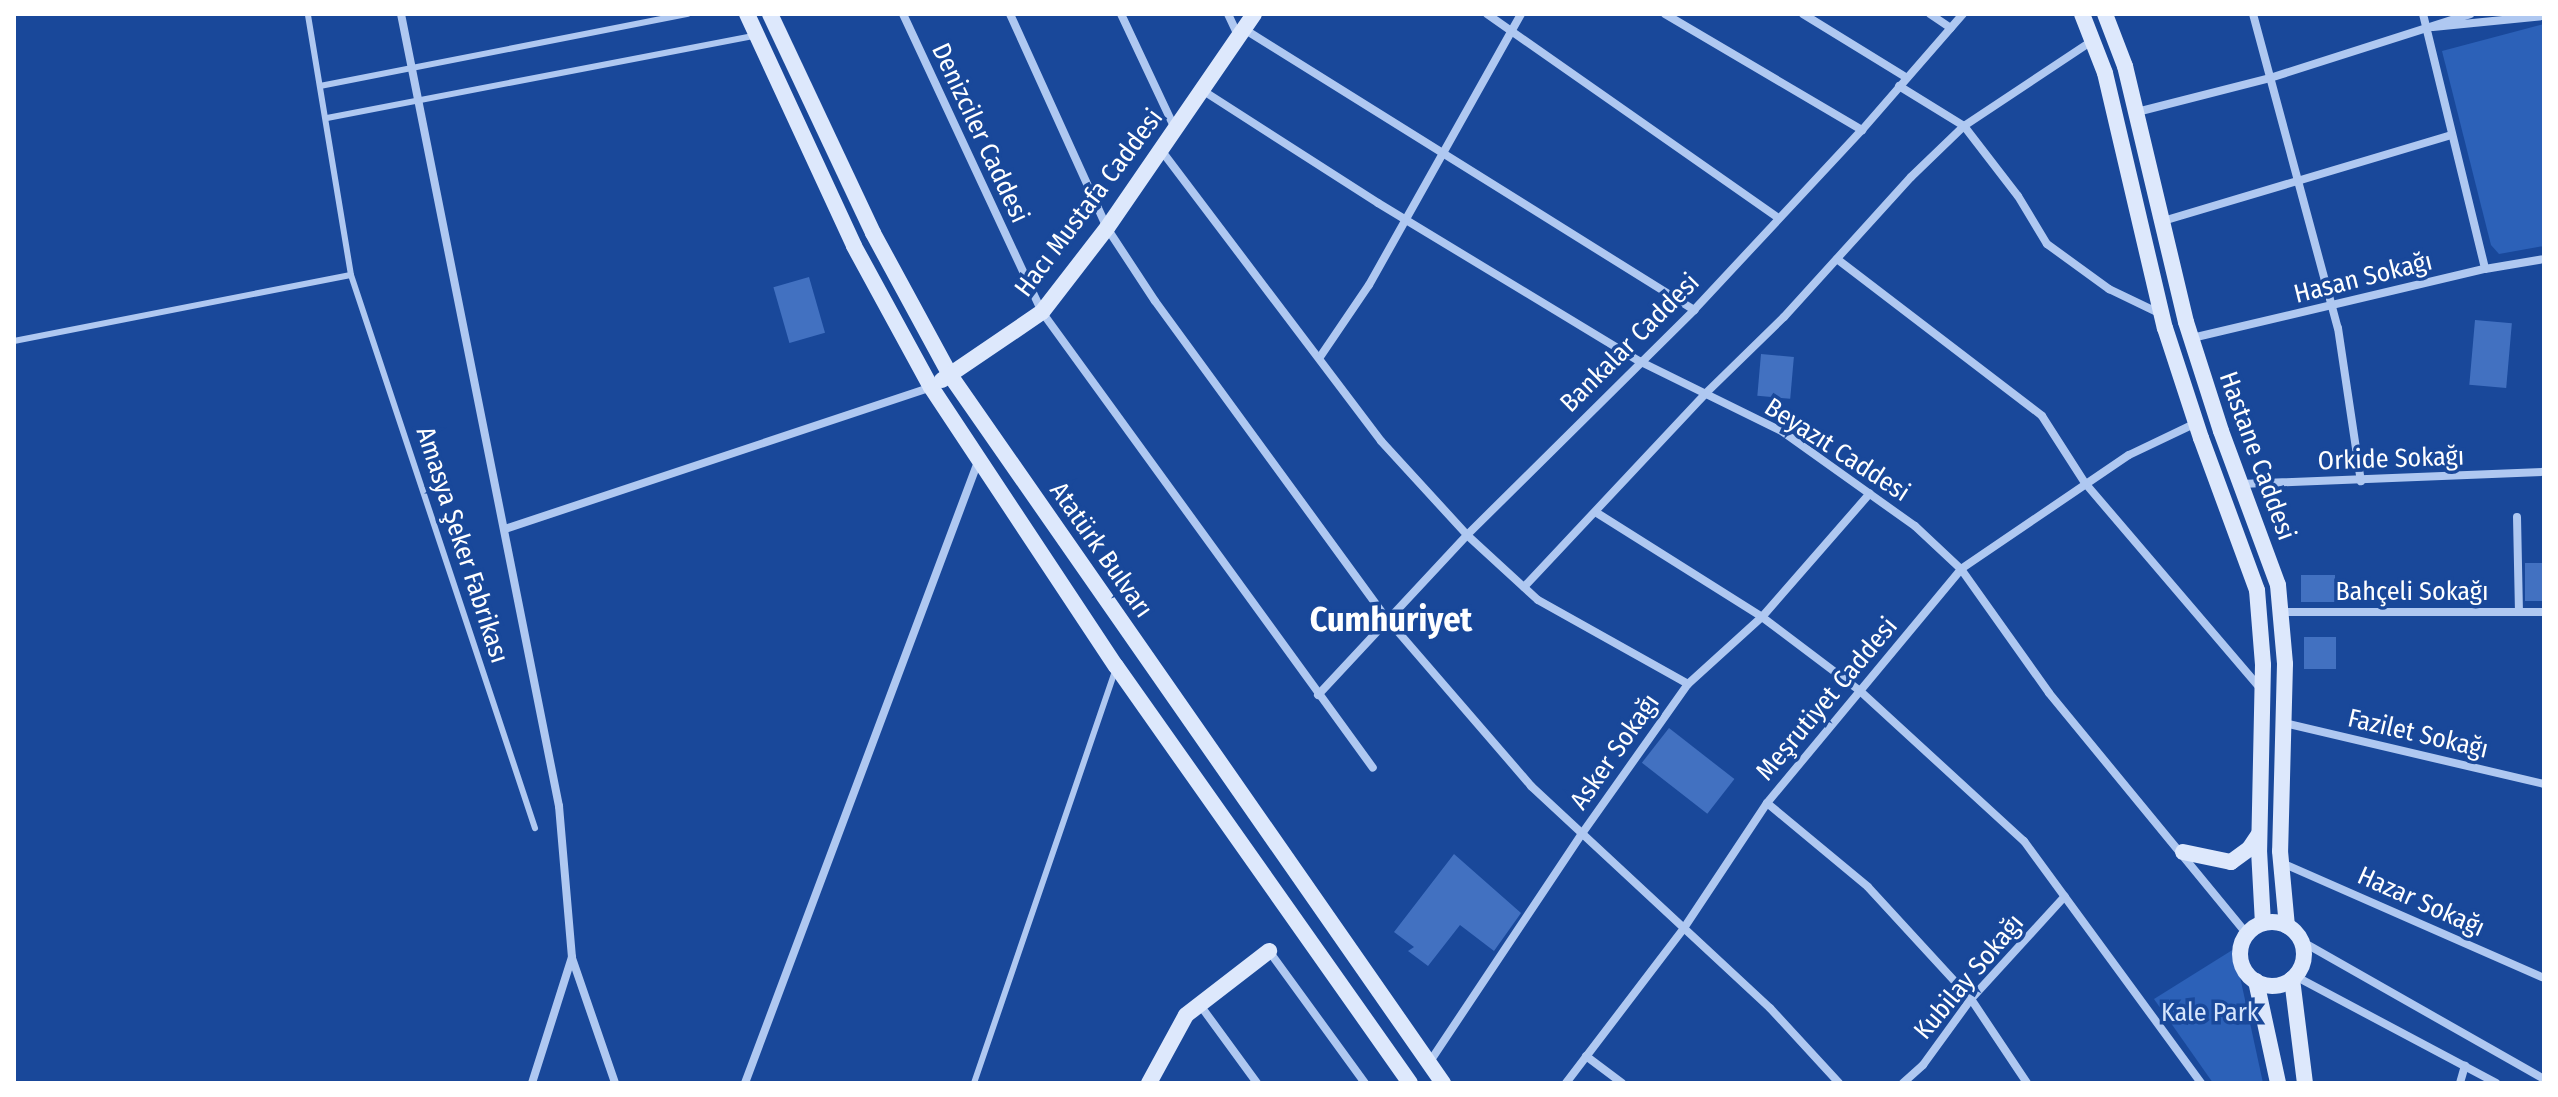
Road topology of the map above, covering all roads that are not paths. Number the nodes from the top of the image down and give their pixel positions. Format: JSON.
{"nodes":[{"id":1,"x":308,"y":14,"type":"edge"},
{"id":2,"x":401,"y":14,"type":"edge"},
{"id":3,"x":688,"y":14,"type":"edge"},
{"id":4,"x":747,"y":14,"type":"edge"},
{"id":5,"x":770,"y":14,"type":"edge"},
{"id":6,"x":903,"y":14,"type":"edge"},
{"id":7,"x":1010,"y":14,"type":"edge"},
{"id":8,"x":1121,"y":14,"type":"edge"},
{"id":9,"x":1228,"y":14,"type":"edge"},
{"id":10,"x":1254,"y":14,"type":"edge"},
{"id":11,"x":1487,"y":14,"type":"edge"},
{"id":12,"x":1521,"y":14,"type":"edge"},
{"id":13,"x":1665,"y":14,"type":"edge"},
{"id":14,"x":1803,"y":14,"type":"edge"},
{"id":15,"x":1930,"y":14,"type":"edge"},
{"id":16,"x":1963,"y":14,"type":"edge"},
{"id":17,"x":2082,"y":14,"type":"edge"},
{"id":18,"x":2105,"y":14,"type":"edge"},
{"id":19,"x":2253,"y":14,"type":"edge"},
{"id":20,"x":2423,"y":14,"type":"edge"},
{"id":21,"x":2470,"y":14,"type":"edge"},
{"id":22,"x":2544,"y":16,"type":"edge"},
{"id":23,"x":1951,"y":28,"type":"junction"},
{"id":24,"x":2429,"y":28,"type":"junction"},
{"id":25,"x":1511,"y":31,"type":"junction"},
{"id":26,"x":1241,"y":32,"type":"junction"},
{"id":27,"x":756,"y":35,"type":"junction"},
{"id":28,"x":2092,"y":41,"type":"junction"},
{"id":29,"x":412,"y":67,"type":"junction"},
{"id":30,"x":1907,"y":78,"type":"junction"},
{"id":31,"x":2270,"y":78,"type":"junction"},
{"id":32,"x":320,"y":86,"type":"junction"},
{"id":33,"x":1899,"y":86,"type":"junction"},
{"id":34,"x":1202,"y":90,"type":"junction"},
{"id":35,"x":419,"y":100,"type":"junction"},
{"id":36,"x":2136,"y":112,"type":"junction"},
{"id":37,"x":327,"y":118,"type":"junction"},
{"id":38,"x":1964,"y":126,"type":"junction"},
{"id":39,"x":1175,"y":130,"type":"junction"},
{"id":40,"x":1862,"y":130,"type":"junction"},
{"id":41,"x":2451,"y":135,"type":"junction"},
{"id":42,"x":1161,"y":150,"type":"junction"},
{"id":43,"x":1441,"y":153,"type":"junction"},
{"id":44,"x":2299,"y":183,"type":"junction"},
{"id":45,"x":1777,"y":217,"type":"junction"},
{"id":46,"x":1404,"y":219,"type":"junction"},
{"id":47,"x":2162,"y":221,"type":"junction"},
{"id":48,"x":1107,"y":228,"type":"junction"},
{"id":49,"x":1837,"y":259,"type":"junction"},
{"id":50,"x":2544,"y":259,"type":"edge"},
{"id":51,"x":2485,"y":269,"type":"junction"},
{"id":52,"x":351,"y":275,"type":"junction"},
{"id":53,"x":2332,"y":306,"type":"junction"},
{"id":54,"x":1694,"y":310,"type":"junction"},
{"id":55,"x":1042,"y":312,"type":"junction"},
{"id":56,"x":2162,"y":315,"type":"junction"},
{"id":57,"x":2191,"y":338,"type":"junction"},
{"id":58,"x":14,"y":341,"type":"edge"},
{"id":59,"x":1320,"y":357,"type":"junction"},
{"id":60,"x":1639,"y":361,"type":"junction"},
{"id":61,"x":950,"y":375,"type":"junction"},
{"id":62,"x":931,"y":387,"type":"junction"},
{"id":63,"x":1705,"y":394,"type":"junction"},
{"id":64,"x":2196,"y":423,"type":"junction"},
{"id":65,"x":979,"y":459,"type":"junction"},
{"id":66,"x":2544,"y":472,"type":"edge"},
{"id":67,"x":2361,"y":481,"type":"junction"},
{"id":68,"x":2085,"y":483,"type":"junction"},
{"id":69,"x":2240,"y":484,"type":"junction"},
{"id":70,"x":1870,"y":493,"type":"junction"},
{"id":71,"x":1597,"y":513,"type":"junction"},
{"id":72,"x":2517,"y":517,"type":"dead end"},
{"id":73,"x":505,"y":529,"type":"junction"},
{"id":74,"x":1467,"y":535,"type":"junction"},
{"id":75,"x":1961,"y":569,"type":"junction"},
{"id":76,"x":1524,"y":587,"type":"junction"},
{"id":77,"x":2280,"y":612,"type":"junction"},
{"id":78,"x":2519,"y":612,"type":"junction"},
{"id":79,"x":2544,"y":612,"type":"edge"},
{"id":80,"x":1762,"y":617,"type":"junction"},
{"id":81,"x":1387,"y":619,"type":"junction"},
{"id":82,"x":1116,"y":666,"type":"junction"},
{"id":83,"x":1688,"y":684,"type":"junction"},
{"id":84,"x":1859,"y":690,"type":"junction"},
{"id":85,"x":2263,"y":690,"type":"junction"},
{"id":86,"x":1318,"y":695,"type":"junction"},
{"id":87,"x":2283,"y":723,"type":"junction"},
{"id":88,"x":1373,"y":768,"type":"dead end"},
{"id":89,"x":2544,"y":784,"type":"edge"},
{"id":90,"x":1767,"y":803,"type":"junction"},
{"id":91,"x":535,"y":828,"type":"dead end"},
{"id":92,"x":2259,"y":832,"type":"junction"},
{"id":93,"x":1581,"y":835,"type":"junction"},
{"id":94,"x":2183,"y":852,"type":"junction"},
{"id":95,"x":2281,"y":863,"type":"junction"},
{"id":96,"x":2065,"y":896,"type":"junction"},
{"id":97,"x":2263,"y":923,"type":"junction"},
{"id":98,"x":2287,"y":926,"type":"junction"},
{"id":99,"x":1684,"y":928,"type":"junction"},
{"id":100,"x":2247,"y":934,"type":"junction"},
{"id":101,"x":2301,"y":941,"type":"junction"},
{"id":102,"x":1269,"y":951,"type":"joint"},
{"id":103,"x":572,"y":957,"type":"junction"},
{"id":104,"x":2293,"y":977,"type":"junction"},
{"id":105,"x":2544,"y":978,"type":"edge"},
{"id":106,"x":2256,"y":981,"type":"junction"},
{"id":107,"x":1971,"y":999,"type":"junction"},
{"id":108,"x":1200,"y":1005,"type":"junction"},
{"id":109,"x":1586,"y":1056,"type":"junction"},
{"id":110,"x":1429,"y":1063,"type":"junction"},
{"id":111,"x":2465,"y":1066,"type":"junction"},
{"id":112,"x":2544,"y":1079,"type":"edge"},
{"id":113,"x":532,"y":1083,"type":"edge"},
{"id":114,"x":615,"y":1083,"type":"edge"},
{"id":115,"x":745,"y":1083,"type":"edge"},
{"id":116,"x":974,"y":1083,"type":"edge"},
{"id":117,"x":1149,"y":1083,"type":"edge"},
{"id":118,"x":1257,"y":1083,"type":"edge"},
{"id":119,"x":1365,"y":1083,"type":"edge"},
{"id":120,"x":1410,"y":1083,"type":"edge"},
{"id":121,"x":1443,"y":1083,"type":"edge"},
{"id":122,"x":1566,"y":1083,"type":"edge"},
{"id":123,"x":1622,"y":1083,"type":"edge"},
{"id":124,"x":1839,"y":1083,"type":"edge"},
{"id":125,"x":1903,"y":1083,"type":"edge"},
{"id":126,"x":2027,"y":1083,"type":"edge"},
{"id":127,"x":2201,"y":1083,"type":"edge"},
{"id":128,"x":2278,"y":1083,"type":"edge"},
{"id":129,"x":2305,"y":1083,"type":"edge"},
{"id":130,"x":2460,"y":1083,"type":"edge"},
{"id":131,"x":2496,"y":1083,"type":"edge"}],
"edges":[{"from":1,"to":32,"type":"lane","name":"Amasya Şeker Fabrikası"},
{"from":2,"to":29,"type":"street"},
{"from":3,"to":29,"type":"lane"},
{"from":4,"to":27,"type":"street","name":"Atatürk Bulvarı"},
{"from":5,"to":61,"type":"street","name":"Atatürk Bulvarı"},
{"from":6,"to":55,"type":"street","name":"Denizciler Caddesi"},
{"from":7,"to":48,"type":"street"},
{"from":8,"to":39,"type":"street"},
{"from":9,"to":26,"type":"street"},
{"from":10,"to":26,"type":"street","name":"Hacı Mustafa Caddesi"},
{"from":11,"to":25,"type":"street"},
{"from":12,"to":25,"type":"street"},
{"from":13,"to":40,"type":"street"},
{"from":14,"to":30,"type":"street"},
{"from":15,"to":23,"type":"street"},
{"from":16,"to":23,"type":"street","name":"Bankalar Caddesi"},
{"from":17,"to":28,"type":"street","name":"Hastane Caddesi"},
{"from":18,"to":36,"type":"street","name":"Hastane Caddesi"},
{"from":19,"to":31,"type":"street"},
{"from":20,"to":24,"type":"street"},
{"from":21,"to":24,"type":"street"},
{"from":22,"to":24,"type":"street"},
{"from":23,"to":30,"type":"street","name":"Bankalar Caddesi"},
{"from":24,"to":31,"type":"street"},
{"from":24,"to":41,"type":"street"},
{"from":25,"to":43,"type":"street"},
{"from":25,"to":45,"type":"street"},
{"from":26,"to":34,"type":"street","name":"Hacı Mustafa Caddesi"},
{"from":26,"to":43,"type":"street"},
{"from":27,"to":35,"type":"lane"},
{"from":27,"to":62,"type":"street","name":"Atatürk Bulvarı"},
{"from":28,"to":38,"type":"street"},
{"from":28,"to":56,"type":"street","name":"Hastane Caddesi"},
{"from":29,"to":32,"type":"lane"},
{"from":29,"to":35,"type":"street"},
{"from":30,"to":33,"type":"street","name":"Bankalar Caddesi"},
{"from":31,"to":36,"type":"street"},
{"from":31,"to":44,"type":"street"},
{"from":32,"to":37,"type":"lane","name":"Amasya Şeker Fabrikası"},
{"from":33,"to":38,"type":"street"},
{"from":33,"to":40,"type":"street","name":"Bankalar Caddesi"},
{"from":34,"to":39,"type":"street","name":"Hacı Mustafa Caddesi"},
{"from":34,"to":46,"type":"street","name":"Beyazıt Caddesi"},
{"from":35,"to":37,"type":"lane"},
{"from":35,"to":73,"type":"street"},
{"from":36,"to":47,"type":"street","name":"Hastane Caddesi"},
{"from":37,"to":52,"type":"lane","name":"Amasya Şeker Fabrikası"},
{"from":38,"to":49,"type":"street"},
{"from":38,"to":56,"type":"street"},
{"from":39,"to":42,"type":"street","name":"Hacı Mustafa Caddesi"},
{"from":40,"to":45,"type":"street","name":"Bankalar Caddesi"},
{"from":41,"to":44,"type":"street"},
{"from":41,"to":51,"type":"street"},
{"from":42,"to":48,"type":"street","name":"Hacı Mustafa Caddesi"},
{"from":42,"to":59,"type":"street"},
{"from":43,"to":46,"type":"street"},
{"from":43,"to":54,"type":"street"},
{"from":44,"to":47,"type":"street"},
{"from":44,"to":53,"type":"street"},
{"from":45,"to":54,"type":"street","name":"Bankalar Caddesi"},
{"from":46,"to":59,"type":"street"},
{"from":46,"to":60,"type":"street","name":"Beyazıt Caddesi"},
{"from":47,"to":57,"type":"street","name":"Hastane Caddesi"},
{"from":48,"to":55,"type":"street","name":"Hacı Mustafa Caddesi"},
{"from":48,"to":81,"type":"street"},
{"from":49,"to":63,"type":"street"},
{"from":49,"to":68,"type":"street"},
{"from":50,"to":51,"type":"street","name":"Hasan Sokağı"},
{"from":51,"to":53,"type":"street","name":"Hasan Sokağı"},
{"from":52,"to":58,"type":"lane"},
{"from":52,"to":91,"type":"lane","name":"Amasya Şeker Fabrikası"},
{"from":53,"to":57,"type":"street","name":"Hasan Sokağı"},
{"from":53,"to":67,"type":"street"},
{"from":54,"to":60,"type":"street","name":"Bankalar Caddesi"},
{"from":55,"to":61,"type":"street","name":"Hacı Mustafa Caddesi"},
{"from":55,"to":86,"type":"street","name":"Denizciler Caddesi"},
{"from":56,"to":64,"type":"street","name":"Hastane Caddesi"},
{"from":57,"to":69,"type":"street","name":"Hastane Caddesi"},
{"from":59,"to":74,"type":"street"},
{"from":60,"to":63,"type":"street","name":"Beyazıt Caddesi"},
{"from":60,"to":74,"type":"street","name":"Bankalar Caddesi"},
{"from":61,"to":62,"type":"street","name":"Hacı Mustafa Caddesi"},
{"from":61,"to":110,"type":"street","name":"Atatürk Bulvarı"},
{"from":62,"to":65,"type":"street","name":"Atatürk Bulvarı"},
{"from":62,"to":73,"type":"street"},
{"from":63,"to":70,"type":"street","name":"Beyazıt Caddesi"},
{"from":63,"to":71,"type":"street"},
{"from":64,"to":68,"type":"street","name":"Meşrutiyet Caddesi"},
{"from":64,"to":85,"type":"street","name":"Hastane Caddesi"},
{"from":65,"to":82,"type":"street","name":"Atatürk Bulvarı"},
{"from":65,"to":115,"type":"street"},
{"from":66,"to":67,"type":"street","name":"Orkide Sokağı"},
{"from":67,"to":69,"type":"street","name":"Orkide Sokağı"},
{"from":68,"to":75,"type":"street","name":"Meşrutiyet Caddesi"},
{"from":68,"to":85,"type":"street"},
{"from":69,"to":77,"type":"street","name":"Hastane Caddesi"},
{"from":70,"to":75,"type":"street","name":"Beyazıt Caddesi"},
{"from":70,"to":80,"type":"street","name":"Asker Sokağı"},
{"from":71,"to":76,"type":"street"},
{"from":71,"to":80,"type":"street"},
{"from":72,"to":78,"type":"street"},
{"from":73,"to":103,"type":"street"},
{"from":74,"to":76,"type":"street"},
{"from":74,"to":81,"type":"street","name":"Bankalar Caddesi"},
{"from":75,"to":84,"type":"street","name":"Meşrutiyet Caddesi"},
{"from":75,"to":94,"type":"street","name":"Beyazıt Caddesi"},
{"from":76,"to":83,"type":"street"},
{"from":77,"to":78,"type":"street","name":"Bahçeli Sokağı"},
{"from":77,"to":87,"type":"street","name":"Hastane Caddesi"},
{"from":78,"to":79,"type":"street","name":"Bahçeli Sokağı"},
{"from":80,"to":83,"type":"street","name":"Asker Sokağı"},
{"from":80,"to":84,"type":"street"},
{"from":81,"to":86,"type":"street","name":"Bankalar Caddesi"},
{"from":81,"to":93,"type":"street"},
{"from":82,"to":116,"type":"lane"},
{"from":82,"to":120,"type":"street","name":"Atatürk Bulvarı"},
{"from":83,"to":93,"type":"street","name":"Asker Sokağı"},
{"from":84,"to":90,"type":"street","name":"Meşrutiyet Caddesi"},
{"from":84,"to":96,"type":"street"},
{"from":85,"to":92,"type":"street","name":"Hastane Caddesi"},
{"from":86,"to":88,"type":"street","name":"Denizciler Caddesi"},
{"from":87,"to":89,"type":"street","name":"Fazilet Sokağı"},
{"from":87,"to":95,"type":"street","name":"Hastane Caddesi"},
{"from":90,"to":99,"type":"street","name":"Meşrutiyet Caddesi"},
{"from":90,"to":107,"type":"street"},
{"from":92,"to":94,"type":"street"},
{"from":92,"to":97,"type":"street","name":"Hastane Caddesi"},
{"from":93,"to":99,"type":"street"},
{"from":93,"to":110,"type":"street","name":"Asker Sokağı"},
{"from":94,"to":100,"type":"street","name":"Beyazıt Caddesi"},
{"from":95,"to":98,"type":"street","name":"Hastane Caddesi"},
{"from":95,"to":105,"type":"street","name":"Hazar Sokağı"},
{"from":96,"to":107,"type":"street","name":"Kubilay Sokağı"},
{"from":96,"to":127,"type":"street"},
{"from":97,"to":98,"type":"street"},
{"from":97,"to":100,"type":"street"},
{"from":98,"to":101,"type":"street"},
{"from":99,"to":109,"type":"street","name":"Meşrutiyet Caddesi"},
{"from":99,"to":124,"type":"street"},
{"from":100,"to":106,"type":"street"},
{"from":101,"to":104,"type":"street"},
{"from":101,"to":112,"type":"street"},
{"from":102,"to":108,"type":"street"},
{"from":102,"to":119,"type":"street"},
{"from":103,"to":113,"type":"street"},
{"from":103,"to":114,"type":"street"},
{"from":104,"to":106,"type":"street"},
{"from":104,"to":111,"type":"street"},
{"from":104,"to":129,"type":"street"},
{"from":106,"to":128,"type":"street"},
{"from":107,"to":125,"type":"street","name":"Kubilay Sokağı"},
{"from":107,"to":126,"type":"street"},
{"from":108,"to":117,"type":"street"},
{"from":108,"to":118,"type":"street"},
{"from":109,"to":122,"type":"street","name":"Meşrutiyet Caddesi"},
{"from":109,"to":123,"type":"street"},
{"from":110,"to":121,"type":"street","name":"Atatürk Bulvarı"},
{"from":111,"to":130,"type":"street"},
{"from":111,"to":131,"type":"street"}]}
